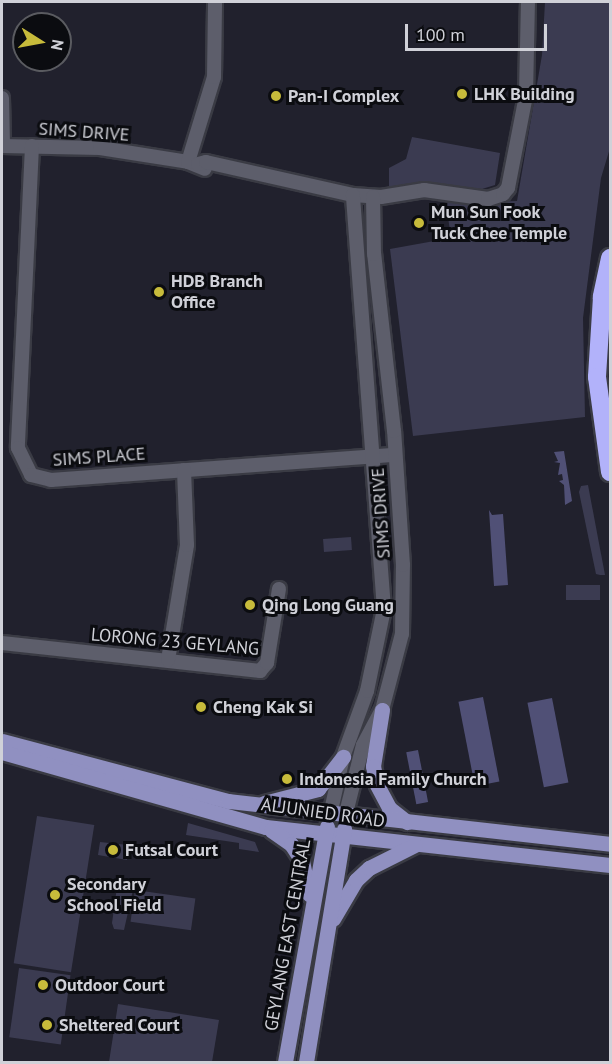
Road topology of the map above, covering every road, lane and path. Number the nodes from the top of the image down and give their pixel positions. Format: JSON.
{"nodes":[{"id":1,"x":215,"y":2,"type":"edge"},
{"id":2,"x":528,"y":2,"type":"edge"},
{"id":3,"x":2,"y":98,"type":"edge"},
{"id":4,"x":2,"y":146,"type":"edge"},
{"id":5,"x":32,"y":146,"type":"junction"},
{"id":6,"x":193,"y":163,"type":"junction"},
{"id":7,"x":353,"y":195,"type":"junction"},
{"id":8,"x":377,"y":197,"type":"junction"},
{"id":9,"x":610,"y":258,"type":"edge"},
{"id":10,"x":394,"y":455,"type":"junction"},
{"id":11,"x":375,"y":456,"type":"junction"},
{"id":12,"x":184,"y":470,"type":"junction"},
{"id":13,"x":610,"y":472,"type":"edge"},
{"id":14,"x":279,"y":589,"type":"dead end"},
{"id":15,"x":2,"y":643,"type":"edge"},
{"id":16,"x":168,"y":660,"type":"junction"},
{"id":17,"x":382,"y":710,"type":"junction"},
{"id":18,"x":2,"y":741,"type":"edge"},
{"id":19,"x":2,"y":753,"type":"edge"},
{"id":20,"x":343,"y":757,"type":"junction"},
{"id":21,"x":253,"y":805,"type":"junction"},
{"id":22,"x":330,"y":815,"type":"junction"},
{"id":23,"x":345,"y":817,"type":"junction"},
{"id":24,"x":411,"y":824,"type":"junction"},
{"id":25,"x":266,"y":827,"type":"junction"},
{"id":26,"x":325,"y":836,"type":"junction"},
{"id":27,"x":343,"y":837,"type":"junction"},
{"id":28,"x":610,"y":844,"type":"edge"},
{"id":29,"x":414,"y":845,"type":"junction"},
{"id":30,"x":610,"y":865,"type":"edge"},
{"id":31,"x":310,"y":914,"type":"junction"},
{"id":32,"x":325,"y":935,"type":"junction"},
{"id":33,"x":285,"y":1062,"type":"edge"},
{"id":34,"x":306,"y":1062,"type":"edge"}],
"edges":[{"from":1,"to":6,"type":"street"},
{"from":2,"to":8,"type":"street"},
{"from":3,"to":4,"type":"street"},
{"from":4,"to":5,"type":"street","name":"SIMS DRIVE"},
{"from":5,"to":6,"type":"street","name":"SIMS DRIVE"},
{"from":5,"to":12,"type":"street","name":"SIMS PLACE"},
{"from":6,"to":7,"type":"street","name":"SIMS DRIVE"},
{"from":7,"to":8,"type":"street","name":"SIMS DRIVE"},
{"from":7,"to":11,"type":"street","name":"SIMS DRIVE"},
{"from":8,"to":10,"type":"street","name":"SIMS DRIVE"},
{"from":9,"to":13,"type":"highway"},
{"from":10,"to":11,"type":"street","name":"SIMS PLACE"},
{"from":10,"to":17,"type":"street","name":"SIMS DRIVE"},
{"from":11,"to":12,"type":"street","name":"SIMS PLACE"},
{"from":11,"to":20,"type":"street","name":"SIMS DRIVE"},
{"from":12,"to":16,"type":"street"},
{"from":14,"to":16,"type":"street","name":"LORONG 23 GEYLANG"},
{"from":15,"to":16,"type":"street","name":"LORONG 23 GEYLANG"},
{"from":17,"to":23,"type":"street","name":"SIMS DRIVE"},
{"from":17,"to":24,"type":"main road"},
{"from":18,"to":21,"type":"main road","name":"ALJUNIED ROAD"},
{"from":19,"to":25,"type":"main road","name":"ALJUNIED ROAD"},
{"from":20,"to":21,"type":"main road"},
{"from":20,"to":22,"type":"street","name":"SIMS DRIVE"},
{"from":21,"to":22,"type":"main road","name":"ALJUNIED ROAD"},
{"from":22,"to":23,"type":"main road","name":"ALJUNIED ROAD"},
{"from":22,"to":26,"type":"main road","name":"GEYLANG EAST CENTRAL"},
{"from":23,"to":24,"type":"main road","name":"ALJUNIED ROAD"},
{"from":23,"to":27,"type":"main road","name":"GEYLANG EAST CENTRAL"},
{"from":24,"to":28,"type":"main road","name":"ALJUNIED ROAD"},
{"from":25,"to":26,"type":"main road","name":"ALJUNIED ROAD"},
{"from":25,"to":31,"type":"main road"},
{"from":26,"to":27,"type":"main road","name":"ALJUNIED ROAD"},
{"from":26,"to":31,"type":"main road","name":"GEYLANG EAST CENTRAL"},
{"from":27,"to":29,"type":"main road","name":"ALJUNIED ROAD"},
{"from":27,"to":32,"type":"main road","name":"GEYLANG EAST CENTRAL"},
{"from":29,"to":30,"type":"main road","name":"ALJUNIED ROAD"},
{"from":29,"to":32,"type":"main road"},
{"from":31,"to":33,"type":"main road","name":"GEYLANG EAST CENTRAL"},
{"from":32,"to":34,"type":"main road","name":"GEYLANG EAST CENTRAL"}]}
